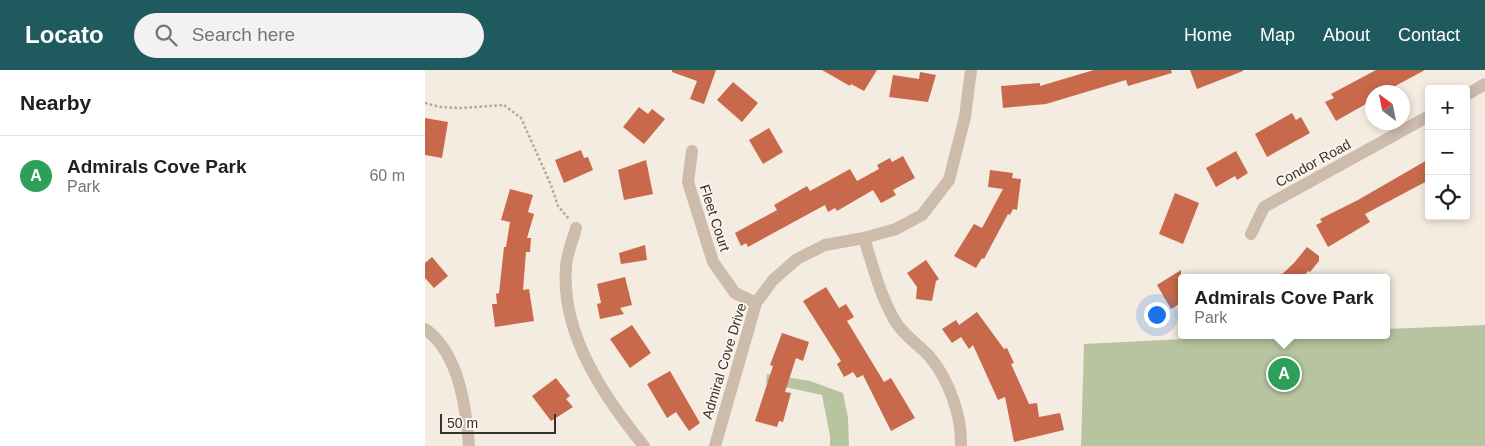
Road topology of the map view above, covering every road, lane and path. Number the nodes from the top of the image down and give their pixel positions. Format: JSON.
{"nodes":[{"id":1,"x":971,"y":70,"type":"edge"},
{"id":2,"x":1485,"y":86,"type":"edge"},
{"id":3,"x":1470,"y":93,"type":"edge"},
{"id":4,"x":425,"y":103,"type":"edge"},
{"id":5,"x":1425,"y":118,"type":"edge"},
{"id":6,"x":692,"y":151,"type":"dead end"},
{"id":7,"x":576,"y":228,"type":"joint"},
{"id":8,"x":1251,"y":234,"type":"dead end"},
{"id":9,"x":864,"y":238,"type":"junction"},
{"id":10,"x":756,"y":304,"type":"junction"},
{"id":11,"x":425,"y":329,"type":"edge"},
{"id":12,"x":469,"y":446,"type":"edge"},
{"id":13,"x":644,"y":446,"type":"edge"},
{"id":14,"x":715,"y":446,"type":"edge"},
{"id":15,"x":961,"y":446,"type":"edge"}],
"edges":[{"from":1,"to":9,"type":"street","name":"Admiral Cove Drive"},
{"from":2,"to":3,"type":"street"},
{"from":4,"to":7,"type":"path"},
{"from":5,"to":8,"type":"street","name":"Condor Road"},
{"from":6,"to":10,"type":"street","name":"Fleet Court"},
{"from":7,"to":13,"type":"street"},
{"from":9,"to":10,"type":"street","name":"Admiral Cove Drive"},
{"from":9,"to":15,"type":"street"},
{"from":10,"to":14,"type":"street","name":"Admiral Cove Drive"},
{"from":11,"to":12,"type":"street"}]}
